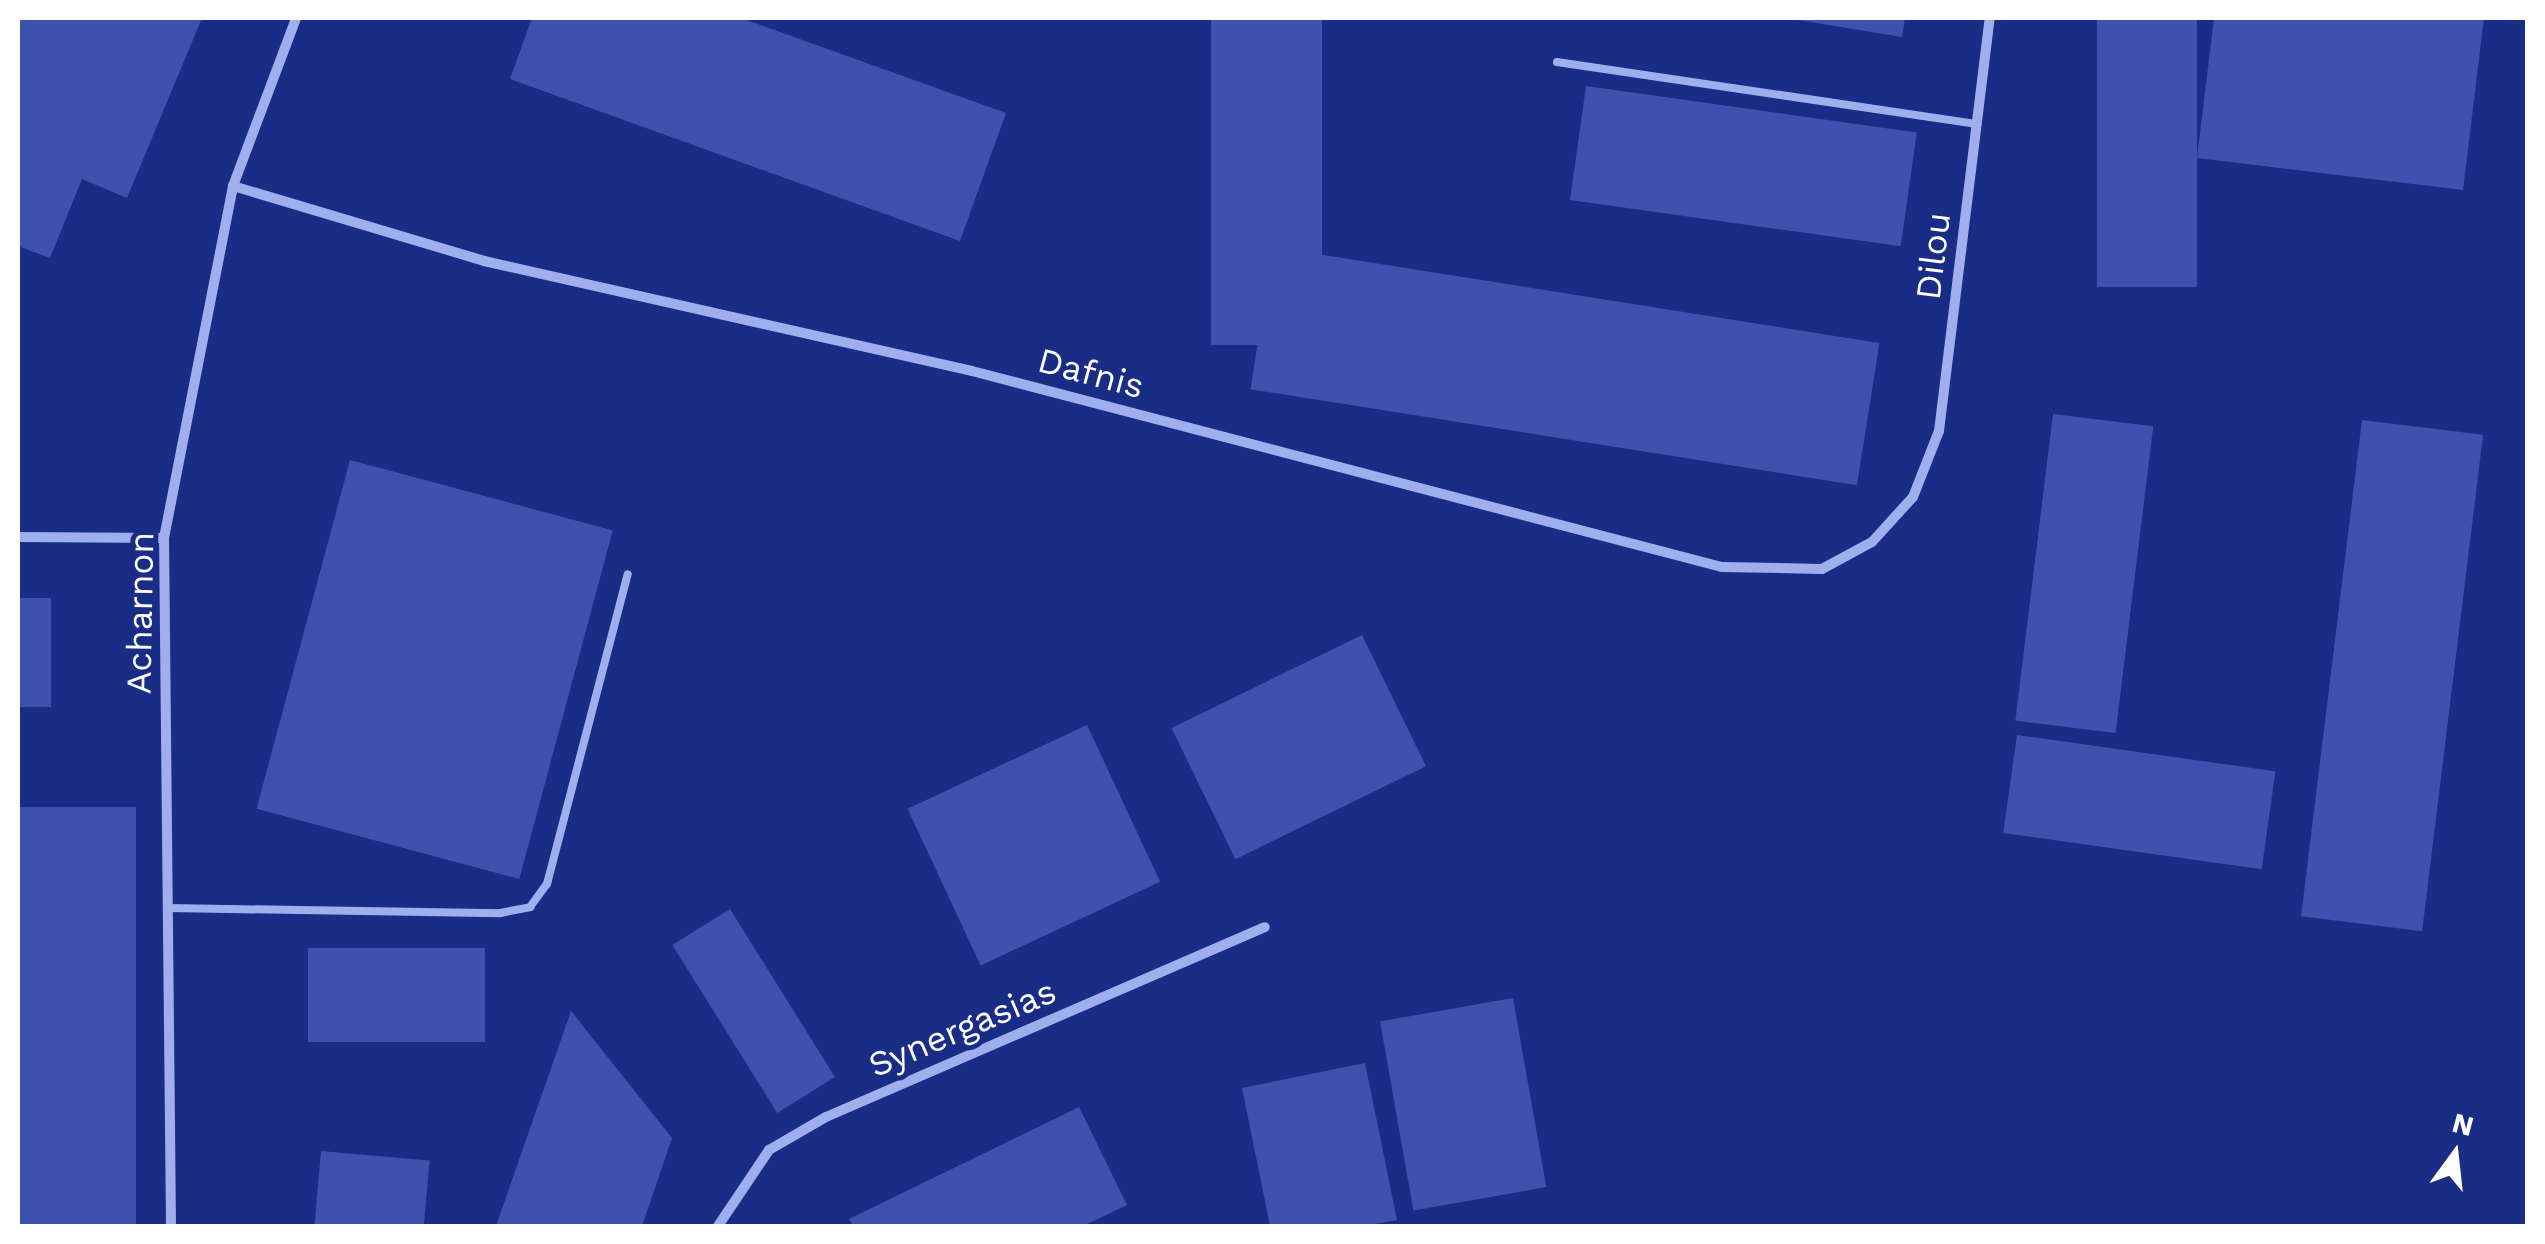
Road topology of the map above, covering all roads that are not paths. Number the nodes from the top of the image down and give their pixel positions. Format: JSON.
{"nodes":[{"id":1,"x":296,"y":18,"type":"edge"},
{"id":2,"x":1990,"y":18,"type":"edge"},
{"id":3,"x":1557,"y":62,"type":"dead end"},
{"id":4,"x":1977,"y":124,"type":"junction"},
{"id":5,"x":233,"y":186,"type":"junction"},
{"id":6,"x":1913,"y":497,"type":"joint"},
{"id":7,"x":18,"y":538,"type":"edge"},
{"id":8,"x":164,"y":538,"type":"junction"},
{"id":9,"x":628,"y":574,"type":"dead end"},
{"id":10,"x":168,"y":908,"type":"junction"},
{"id":11,"x":1265,"y":928,"type":"dead end"},
{"id":12,"x":171,"y":1226,"type":"edge"},
{"id":13,"x":718,"y":1226,"type":"edge"}],
"edges":[{"from":1,"to":5,"type":"street","name":"Acharnon"},
{"from":2,"to":4,"type":"street","name":"Dilou"},
{"from":3,"to":4,"type":"lane"},
{"from":4,"to":6,"type":"street","name":"Dilou"},
{"from":5,"to":6,"type":"street","name":"Dafnis"},
{"from":5,"to":8,"type":"street","name":"Acharnon"},
{"from":7,"to":8,"type":"street"},
{"from":8,"to":10,"type":"street","name":"Acharnon"},
{"from":9,"to":10,"type":"lane"},
{"from":10,"to":12,"type":"street","name":"Acharnon"},
{"from":11,"to":13,"type":"street","name":"Synergasias"}]}
